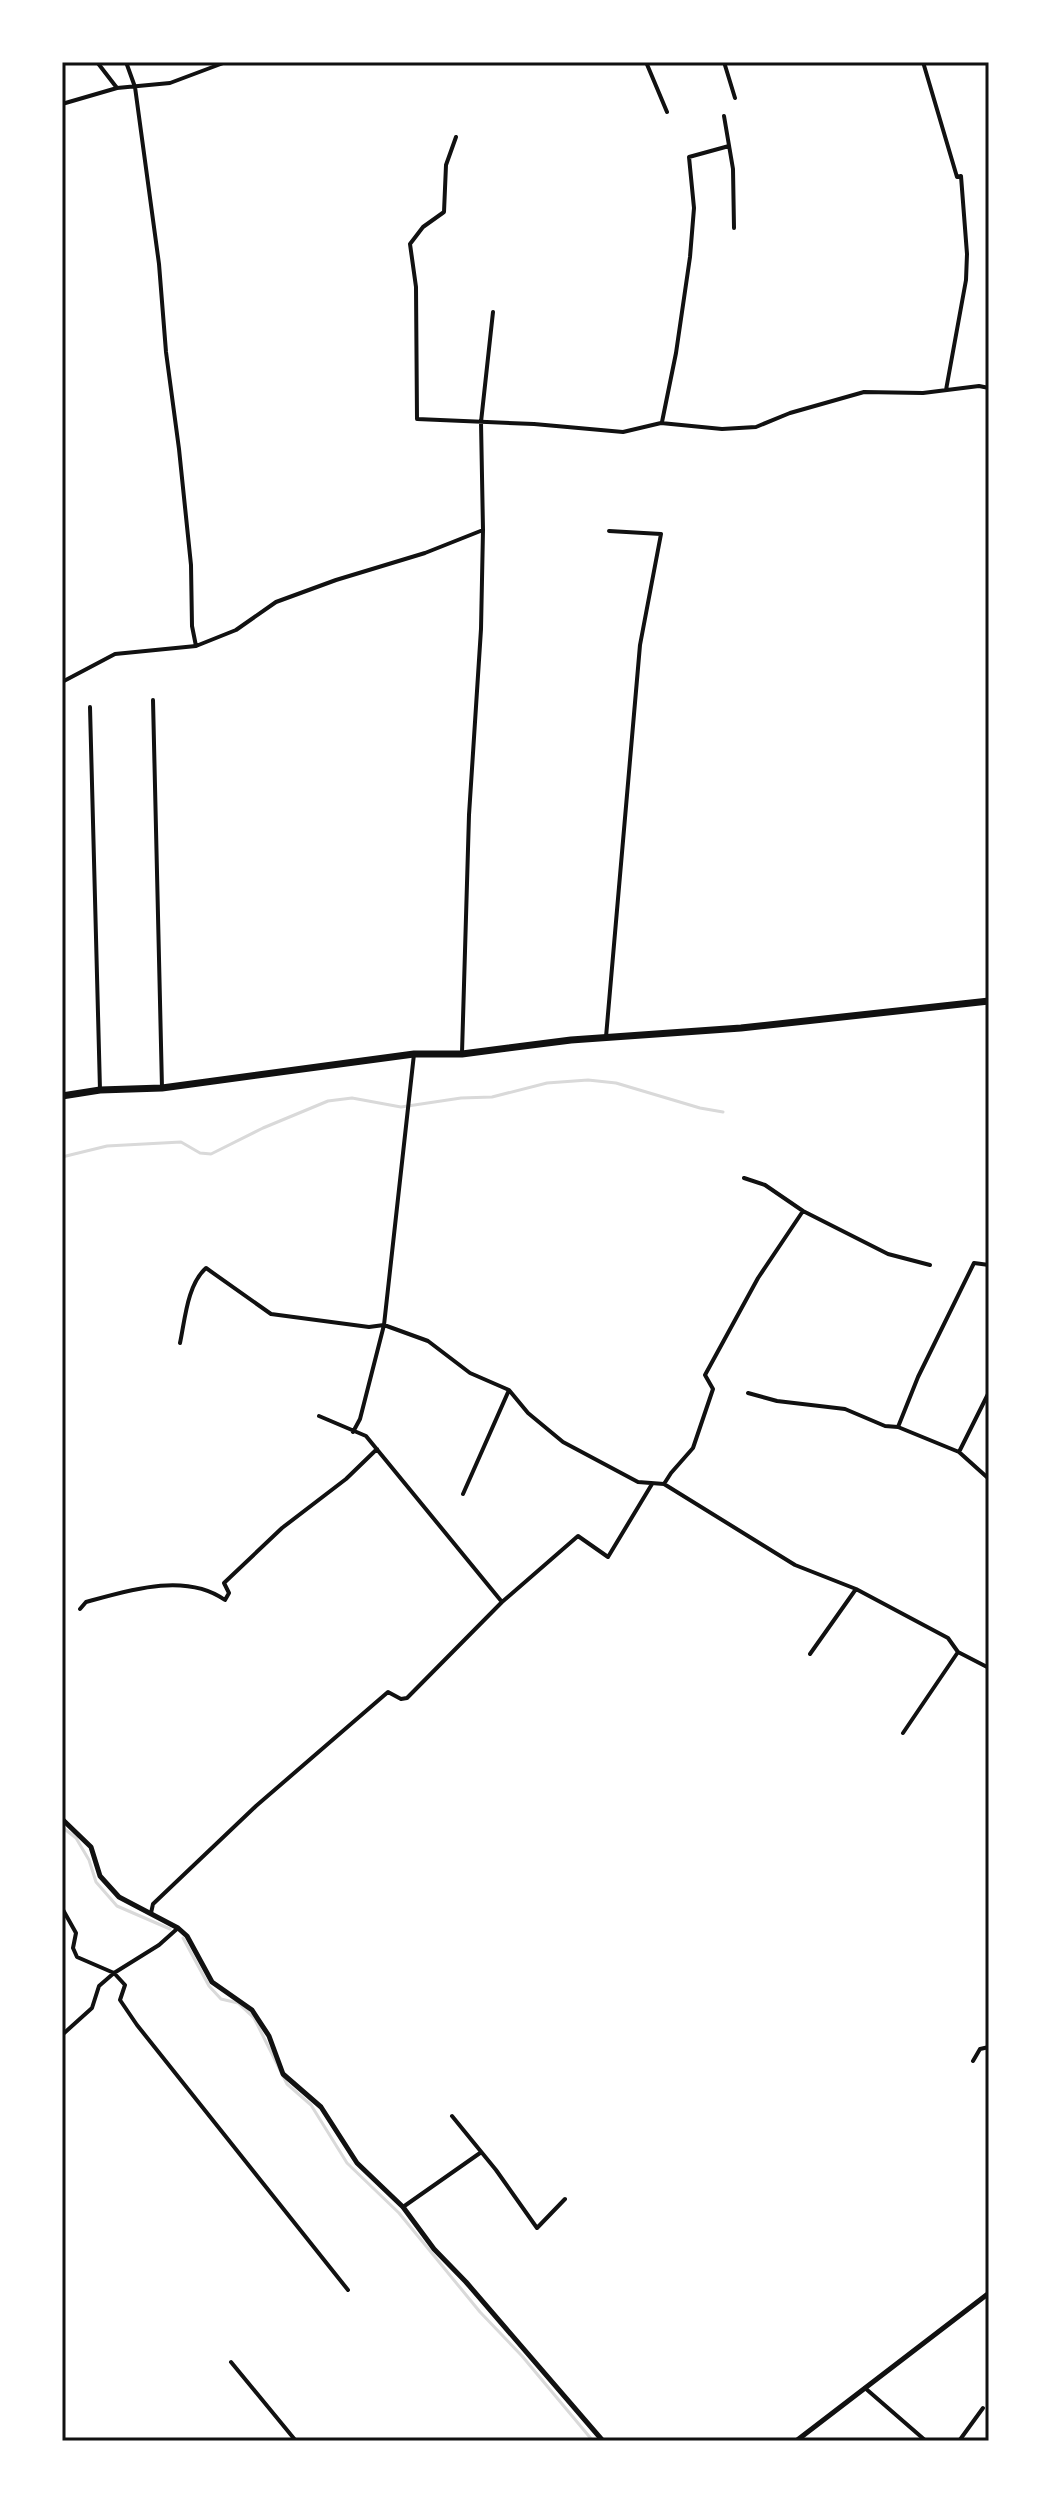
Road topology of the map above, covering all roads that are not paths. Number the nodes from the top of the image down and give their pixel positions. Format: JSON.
{"nodes":[{"id":1,"x":97,"y":62,"type":"edge"},
{"id":2,"x":126,"y":62,"type":"edge"},
{"id":3,"x":226,"y":62,"type":"edge"},
{"id":4,"x":646,"y":62,"type":"edge"},
{"id":5,"x":724,"y":62,"type":"edge"},
{"id":6,"x":923,"y":62,"type":"edge"},
{"id":7,"x":135,"y":87,"type":"junction"},
{"id":8,"x":117,"y":88,"type":"junction"},
{"id":9,"x":735,"y":98,"type":"dead end"},
{"id":10,"x":62,"y":104,"type":"edge"},
{"id":11,"x":667,"y":112,"type":"dead end"},
{"id":12,"x":724,"y":116,"type":"dead end"},
{"id":13,"x":456,"y":137,"type":"dead end"},
{"id":14,"x":729,"y":146,"type":"junction"},
{"id":15,"x":734,"y":228,"type":"dead end"},
{"id":16,"x":493,"y":312,"type":"dead end"},
{"id":17,"x":989,"y":388,"type":"edge"},
{"id":18,"x":946,"y":390,"type":"junction"},
{"id":19,"x":481,"y":422,"type":"junction"},
{"id":20,"x":661,"y":423,"type":"junction"},
{"id":21,"x":483,"y":530,"type":"junction"},
{"id":22,"x":609,"y":531,"type":"dead end"},
{"id":23,"x":196,"y":646,"type":"junction"},
{"id":24,"x":62,"y":682,"type":"edge"},
{"id":25,"x":153,"y":700,"type":"dead end"},
{"id":26,"x":90,"y":707,"type":"dead end"},
{"id":27,"x":989,"y":1001,"type":"edge"},
{"id":28,"x":606,"y":1037,"type":"junction"},
{"id":29,"x":414,"y":1054,"type":"junction"},
{"id":30,"x":462,"y":1054,"type":"junction"},
{"id":31,"x":162,"y":1088,"type":"junction"},
{"id":32,"x":100,"y":1090,"type":"junction"},
{"id":33,"x":62,"y":1096,"type":"edge"},
{"id":34,"x":744,"y":1178,"type":"dead end"},
{"id":35,"x":803,"y":1211,"type":"junction"},
{"id":36,"x":930,"y":1265,"type":"dead end"},
{"id":37,"x":989,"y":1265,"type":"edge"},
{"id":38,"x":384,"y":1325,"type":"junction"},
{"id":39,"x":180,"y":1343,"type":"dead end"},
{"id":40,"x":509,"y":1390,"type":"junction"},
{"id":41,"x":989,"y":1392,"type":"edge"},
{"id":42,"x":748,"y":1393,"type":"dead end"},
{"id":43,"x":319,"y":1416,"type":"dead end"},
{"id":44,"x":898,"y":1427,"type":"junction"},
{"id":45,"x":353,"y":1432,"type":"junction"},
{"id":46,"x":377,"y":1449,"type":"junction"},
{"id":47,"x":959,"y":1452,"type":"junction"},
{"id":48,"x":989,"y":1479,"type":"edge"},
{"id":49,"x":652,"y":1483,"type":"junction"},
{"id":50,"x":664,"y":1484,"type":"junction"},
{"id":51,"x":463,"y":1494,"type":"dead end"},
{"id":52,"x":856,"y":1589,"type":"junction"},
{"id":53,"x":502,"y":1602,"type":"junction"},
{"id":54,"x":80,"y":1609,"type":"dead end"},
{"id":55,"x":958,"y":1652,"type":"junction"},
{"id":56,"x":810,"y":1654,"type":"dead end"},
{"id":57,"x":989,"y":1668,"type":"edge"},
{"id":58,"x":903,"y":1733,"type":"dead end"},
{"id":59,"x":62,"y":1819,"type":"edge"},
{"id":60,"x":62,"y":1908,"type":"edge"},
{"id":61,"x":151,"y":1913,"type":"junction"},
{"id":62,"x":178,"y":1928,"type":"junction"},
{"id":63,"x":114,"y":1973,"type":"junction"},
{"id":64,"x":62,"y":2035,"type":"edge"},
{"id":65,"x":989,"y":2047,"type":"edge"},
{"id":66,"x":973,"y":2061,"type":"dead end"},
{"id":67,"x":452,"y":2116,"type":"dead end"},
{"id":68,"x":481,"y":2152,"type":"junction"},
{"id":69,"x":565,"y":2199,"type":"dead end"},
{"id":70,"x":403,"y":2207,"type":"junction"},
{"id":71,"x":348,"y":2290,"type":"dead end"},
{"id":72,"x":989,"y":2293,"type":"edge"},
{"id":73,"x":231,"y":2362,"type":"dead end"},
{"id":74,"x":865,"y":2388,"type":"junction"},
{"id":75,"x":983,"y":2408,"type":"dead end"},
{"id":76,"x":296,"y":2441,"type":"edge"},
{"id":77,"x":603,"y":2441,"type":"edge"},
{"id":78,"x":796,"y":2441,"type":"edge"},
{"id":79,"x":926,"y":2441,"type":"edge"},
{"id":80,"x":959,"y":2441,"type":"edge"}],
"edges":[{"from":1,"to":8,"type":"street"},
{"from":2,"to":7,"type":"street"},
{"from":3,"to":7,"type":"street"},
{"from":4,"to":11,"type":"street"},
{"from":5,"to":9,"type":"street"},
{"from":6,"to":18,"type":"street"},
{"from":7,"to":8,"type":"street"},
{"from":7,"to":23,"type":"street"},
{"from":8,"to":10,"type":"street"},
{"from":12,"to":14,"type":"street"},
{"from":13,"to":19,"type":"street"},
{"from":14,"to":15,"type":"street"},
{"from":14,"to":20,"type":"street"},
{"from":16,"to":19,"type":"street"},
{"from":17,"to":18,"type":"street"},
{"from":18,"to":20,"type":"street"},
{"from":19,"to":20,"type":"street"},
{"from":19,"to":21,"type":"street"},
{"from":21,"to":23,"type":"street"},
{"from":21,"to":30,"type":"street"},
{"from":22,"to":28,"type":"street"},
{"from":23,"to":24,"type":"street"},
{"from":25,"to":31,"type":"street"},
{"from":26,"to":32,"type":"street"},
{"from":27,"to":28,"type":"highway"},
{"from":28,"to":30,"type":"highway"},
{"from":29,"to":30,"type":"highway"},
{"from":29,"to":31,"type":"highway"},
{"from":29,"to":38,"type":"street"},
{"from":31,"to":32,"type":"highway"},
{"from":32,"to":33,"type":"highway"},
{"from":34,"to":35,"type":"street"},
{"from":35,"to":36,"type":"street"},
{"from":35,"to":50,"type":"street"},
{"from":37,"to":44,"type":"street"},
{"from":38,"to":39,"type":"street"},
{"from":38,"to":40,"type":"street"},
{"from":38,"to":45,"type":"street"},
{"from":40,"to":49,"type":"street"},
{"from":40,"to":51,"type":"street"},
{"from":41,"to":47,"type":"street"},
{"from":42,"to":44,"type":"street"},
{"from":43,"to":45,"type":"street"},
{"from":44,"to":47,"type":"street"},
{"from":45,"to":46,"type":"street"},
{"from":46,"to":53,"type":"street"},
{"from":46,"to":54,"type":"street"},
{"from":47,"to":48,"type":"street"},
{"from":49,"to":50,"type":"street"},
{"from":49,"to":53,"type":"street"},
{"from":50,"to":52,"type":"street"},
{"from":52,"to":55,"type":"street"},
{"from":52,"to":56,"type":"street"},
{"from":53,"to":61,"type":"street"},
{"from":55,"to":57,"type":"street"},
{"from":55,"to":58,"type":"street"},
{"from":59,"to":61,"type":"street"},
{"from":60,"to":63,"type":"street"},
{"from":61,"to":62,"type":"street"},
{"from":62,"to":63,"type":"street"},
{"from":62,"to":70,"type":"street"},
{"from":63,"to":64,"type":"street"},
{"from":63,"to":71,"type":"street"},
{"from":65,"to":66,"type":"street"},
{"from":67,"to":68,"type":"street"},
{"from":68,"to":69,"type":"street"},
{"from":68,"to":70,"type":"street"},
{"from":70,"to":77,"type":"street"},
{"from":72,"to":74,"type":"street"},
{"from":73,"to":76,"type":"street"},
{"from":74,"to":78,"type":"street"},
{"from":74,"to":79,"type":"street"},
{"from":75,"to":80,"type":"street"}]}
